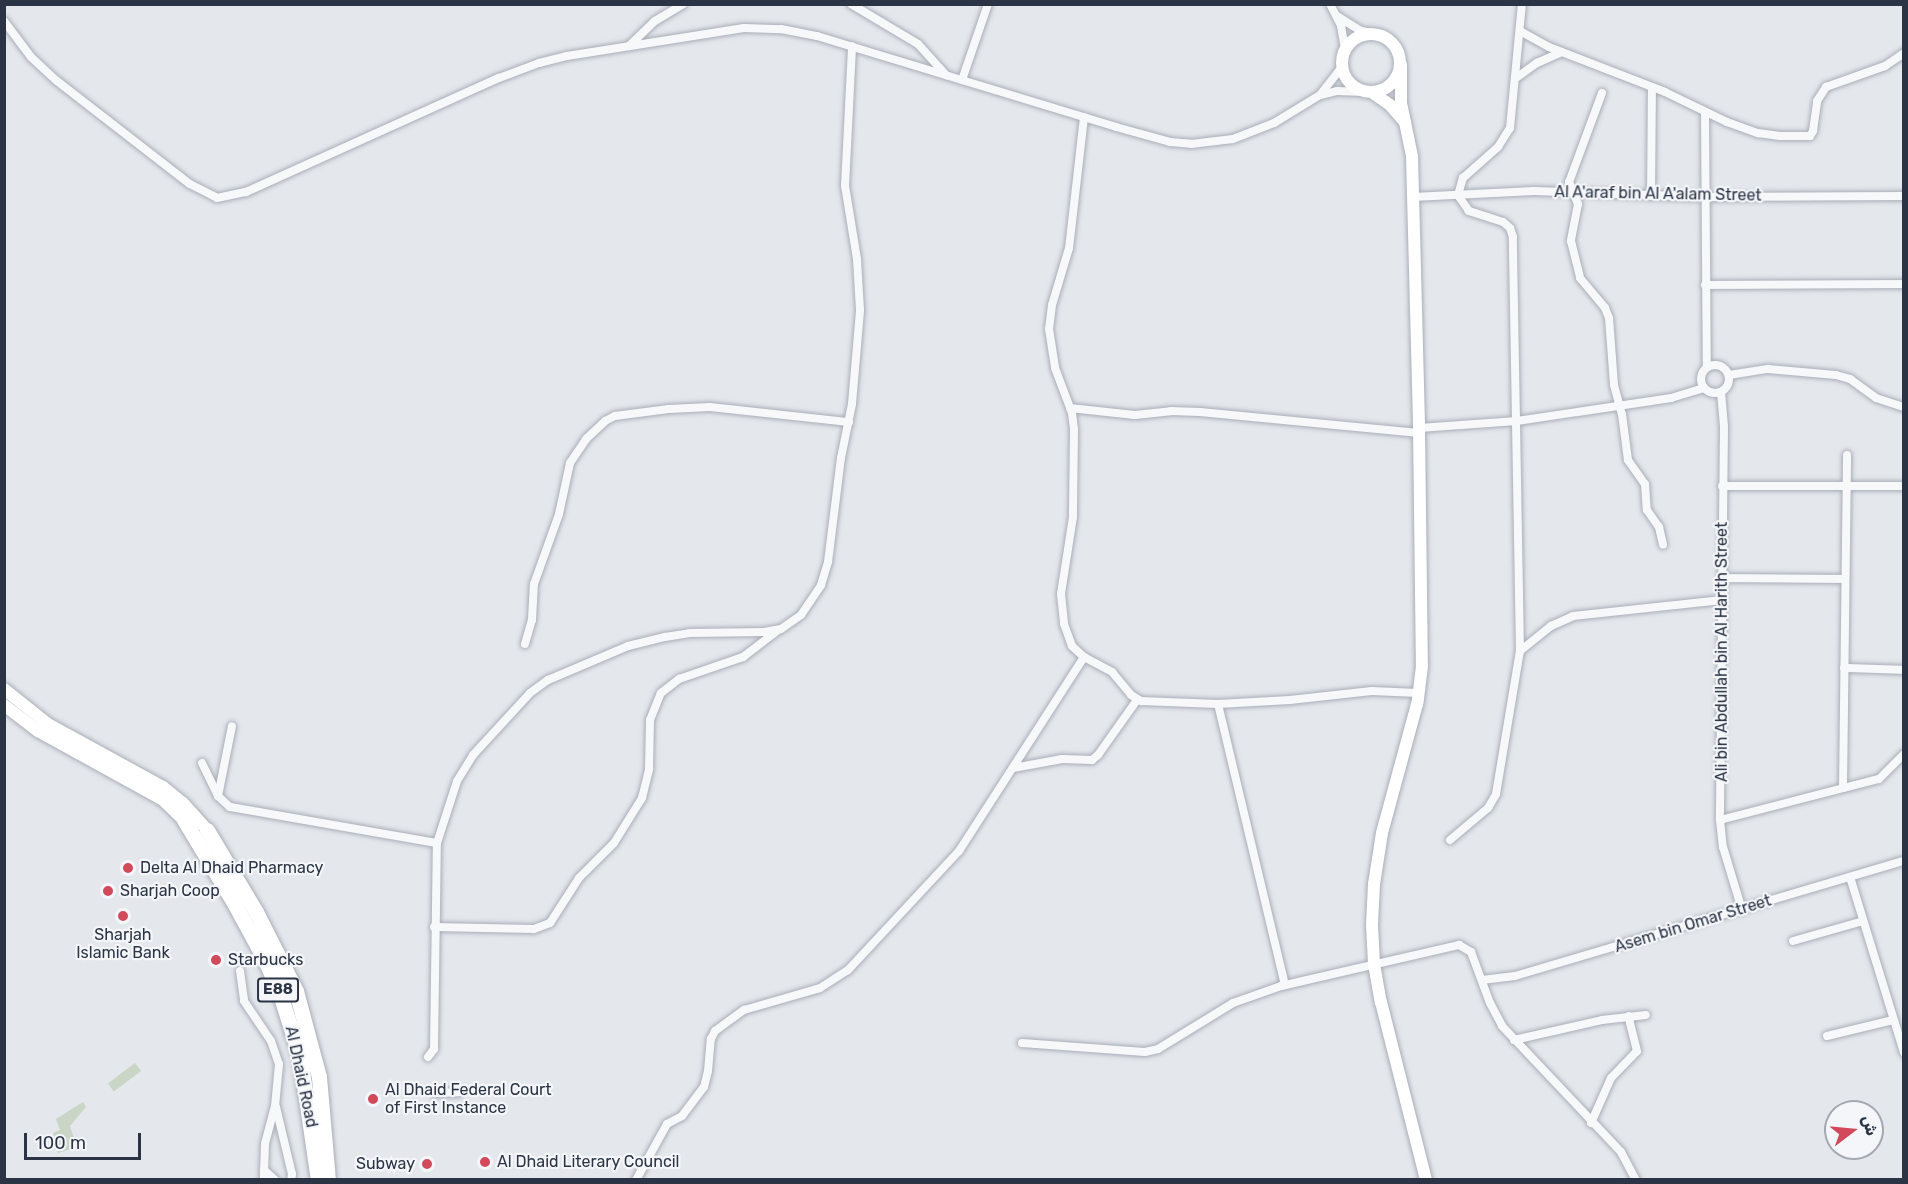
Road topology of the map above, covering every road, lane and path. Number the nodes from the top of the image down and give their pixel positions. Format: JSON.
{"nodes":[{"id":1,"x":683,"y":4,"type":"edge"},
{"id":2,"x":851,"y":4,"type":"edge"},
{"id":3,"x":988,"y":4,"type":"edge"},
{"id":4,"x":1330,"y":4,"type":"edge"},
{"id":5,"x":1522,"y":4,"type":"edge"},
{"id":6,"x":1337,"y":16,"type":"junction"},
{"id":7,"x":4,"y":21,"type":"edge"},
{"id":8,"x":1520,"y":31,"type":"junction"},
{"id":9,"x":1374,"y":34,"type":"junction"},
{"id":10,"x":629,"y":46,"type":"junction"},
{"id":11,"x":852,"y":46,"type":"junction"},
{"id":12,"x":1345,"y":49,"type":"junction"},
{"id":13,"x":1562,"y":52,"type":"junction"},
{"id":14,"x":1904,"y":53,"type":"edge"},
{"id":15,"x":1401,"y":65,"type":"junction"},
{"id":16,"x":1342,"y":67,"type":"junction"},
{"id":17,"x":946,"y":75,"type":"junction"},
{"id":18,"x":1516,"y":78,"type":"junction"},
{"id":19,"x":962,"y":80,"type":"junction"},
{"id":20,"x":1652,"y":87,"type":"junction"},
{"id":21,"x":1368,"y":92,"type":"junction"},
{"id":22,"x":1602,"y":93,"type":"dead end"},
{"id":23,"x":1320,"y":95,"type":"junction"},
{"id":24,"x":1705,"y":112,"type":"junction"},
{"id":25,"x":1084,"y":117,"type":"junction"},
{"id":26,"x":1406,"y":123,"type":"junction"},
{"id":27,"x":1574,"y":194,"type":"junction"},
{"id":28,"x":1458,"y":195,"type":"junction"},
{"id":29,"x":1651,"y":196,"type":"junction"},
{"id":30,"x":1904,"y":196,"type":"edge"},
{"id":31,"x":1413,"y":197,"type":"junction"},
{"id":32,"x":1705,"y":197,"type":"junction"},
{"id":33,"x":1904,"y":284,"type":"edge"},
{"id":34,"x":1705,"y":285,"type":"junction"},
{"id":35,"x":1707,"y":367,"type":"junction"},
{"id":36,"x":1729,"y":375,"type":"junction"},
{"id":37,"x":1704,"y":388,"type":"junction"},
{"id":38,"x":1721,"y":392,"type":"junction"},
{"id":39,"x":1620,"y":405,"type":"junction"},
{"id":40,"x":1904,"y":407,"type":"edge"},
{"id":41,"x":1070,"y":408,"type":"junction"},
{"id":42,"x":1517,"y":421,"type":"junction"},
{"id":43,"x":849,"y":422,"type":"junction"},
{"id":44,"x":1419,"y":431,"type":"junction"},
{"id":45,"x":1847,"y":455,"type":"dead end"},
{"id":46,"x":1722,"y":486,"type":"junction"},
{"id":47,"x":1846,"y":486,"type":"junction"},
{"id":48,"x":1904,"y":486,"type":"edge"},
{"id":49,"x":1664,"y":545,"type":"dead end"},
{"id":50,"x":1722,"y":578,"type":"junction"},
{"id":51,"x":1845,"y":579,"type":"junction"},
{"id":52,"x":1722,"y":600,"type":"junction"},
{"id":53,"x":778,"y":630,"type":"junction"},
{"id":54,"x":525,"y":644,"type":"dead end"},
{"id":55,"x":1520,"y":651,"type":"junction"},
{"id":56,"x":1084,"y":657,"type":"junction"},
{"id":57,"x":1844,"y":668,"type":"junction"},
{"id":58,"x":1904,"y":670,"type":"edge"},
{"id":59,"x":4,"y":689,"type":"edge"},
{"id":60,"x":1418,"y":693,"type":"junction"},
{"id":61,"x":1137,"y":700,"type":"junction"},
{"id":62,"x":1218,"y":704,"type":"junction"},
{"id":63,"x":4,"y":705,"type":"edge"},
{"id":64,"x":232,"y":726,"type":"dead end"},
{"id":65,"x":1904,"y":754,"type":"edge"},
{"id":66,"x":202,"y":763,"type":"dead end"},
{"id":67,"x":1012,"y":768,"type":"junction"},
{"id":68,"x":1843,"y":788,"type":"junction"},
{"id":69,"x":218,"y":796,"type":"junction"},
{"id":70,"x":184,"y":820,"type":"joint"},
{"id":71,"x":1720,"y":820,"type":"junction"},
{"id":72,"x":207,"y":830,"type":"joint"},
{"id":73,"x":1450,"y":840,"type":"dead end"},
{"id":74,"x":437,"y":843,"type":"junction"},
{"id":75,"x":1904,"y":861,"type":"edge"},
{"id":76,"x":1850,"y":877,"type":"junction"},
{"id":77,"x":1742,"y":910,"type":"junction"},
{"id":78,"x":1863,"y":921,"type":"junction"},
{"id":79,"x":434,"y":927,"type":"junction"},
{"id":80,"x":1793,"y":941,"type":"dead end"},
{"id":81,"x":1374,"y":964,"type":"junction"},
{"id":82,"x":240,"y":970,"type":"dead end"},
{"id":83,"x":1482,"y":980,"type":"junction"},
{"id":84,"x":1285,"y":985,"type":"junction"},
{"id":85,"x":1646,"y":1015,"type":"dead end"},
{"id":86,"x":1628,"y":1016,"type":"junction"},
{"id":87,"x":1893,"y":1020,"type":"junction"},
{"id":88,"x":1827,"y":1036,"type":"dead end"},
{"id":89,"x":1514,"y":1040,"type":"junction"},
{"id":90,"x":1023,"y":1043,"type":"dead end"},
{"id":91,"x":1904,"y":1053,"type":"edge"},
{"id":92,"x":428,"y":1057,"type":"dead end"},
{"id":93,"x":459,"y":1092,"type":"dead end"},
{"id":94,"x":434,"y":1093,"type":"dead end"},
{"id":95,"x":275,"y":1106,"type":"junction"},
{"id":96,"x":1591,"y":1123,"type":"junction"},
{"id":97,"x":264,"y":1175,"type":"edge"},
{"id":98,"x":275,"y":1179,"type":"edge"},
{"id":99,"x":291,"y":1179,"type":"edge"},
{"id":100,"x":318,"y":1179,"type":"edge"},
{"id":101,"x":328,"y":1179,"type":"edge"},
{"id":102,"x":636,"y":1179,"type":"edge"},
{"id":103,"x":1426,"y":1179,"type":"edge"},
{"id":104,"x":1636,"y":1179,"type":"edge"}],
"edges":[{"from":1,"to":10,"type":"street"},
{"from":2,"to":17,"type":"street"},
{"from":3,"to":19,"type":"street"},
{"from":4,"to":6,"type":"street"},
{"from":5,"to":8,"type":"street"},
{"from":6,"to":9,"type":"street"},
{"from":6,"to":12,"type":"street"},
{"from":7,"to":10,"type":"street"},
{"from":8,"to":13,"type":"street"},
{"from":8,"to":18,"type":"street"},
{"from":9,"to":12,"type":"street"},
{"from":9,"to":15,"type":"street"},
{"from":10,"to":11,"type":"street"},
{"from":11,"to":17,"type":"street"},
{"from":11,"to":43,"type":"street"},
{"from":12,"to":16,"type":"street"},
{"from":13,"to":18,"type":"street"},
{"from":13,"to":20,"type":"street"},
{"from":14,"to":24,"type":"street"},
{"from":15,"to":21,"type":"street"},
{"from":15,"to":26,"type":"street"},
{"from":16,"to":21,"type":"street"},
{"from":16,"to":23,"type":"street"},
{"from":17,"to":19,"type":"street"},
{"from":18,"to":28,"type":"street"},
{"from":19,"to":25,"type":"street"},
{"from":20,"to":24,"type":"street"},
{"from":20,"to":29,"type":"street"},
{"from":21,"to":23,"type":"street"},
{"from":21,"to":26,"type":"street"},
{"from":22,"to":27,"type":"street"},
{"from":23,"to":25,"type":"street"},
{"from":24,"to":32,"type":"street"},
{"from":25,"to":41,"type":"street"},
{"from":26,"to":31,"type":"street"},
{"from":27,"to":28,"type":"street","name":"Al A'araf bin Al A'alam Street"},
{"from":27,"to":29,"type":"street","name":"Al A'araf bin Al A'alam Street"},
{"from":27,"to":39,"type":"street"},
{"from":28,"to":31,"type":"street","name":"Al A'araf bin Al A'alam Street"},
{"from":28,"to":42,"type":"street"},
{"from":29,"to":32,"type":"street","name":"Al A'araf bin Al A'alam Street"},
{"from":30,"to":32,"type":"street","name":"Al A'araf bin Al A'alam Street"},
{"from":31,"to":44,"type":"street"},
{"from":32,"to":34,"type":"street"},
{"from":33,"to":34,"type":"street"},
{"from":34,"to":35,"type":"street"},
{"from":35,"to":36,"type":"street"},
{"from":35,"to":37,"type":"street"},
{"from":36,"to":38,"type":"street"},
{"from":36,"to":40,"type":"street"},
{"from":37,"to":38,"type":"street"},
{"from":37,"to":39,"type":"street"},
{"from":38,"to":46,"type":"street","name":"Ali bin Abdullah bin Al Harith Street"},
{"from":39,"to":42,"type":"street"},
{"from":39,"to":49,"type":"street"},
{"from":41,"to":44,"type":"street"},
{"from":41,"to":56,"type":"street"},
{"from":42,"to":44,"type":"street"},
{"from":42,"to":55,"type":"street"},
{"from":43,"to":53,"type":"street"},
{"from":43,"to":54,"type":"street"},
{"from":44,"to":60,"type":"street"},
{"from":45,"to":47,"type":"street"},
{"from":46,"to":47,"type":"street"},
{"from":46,"to":50,"type":"street","name":"Ali bin Abdullah bin Al Harith Street"},
{"from":47,"to":48,"type":"street"},
{"from":47,"to":51,"type":"street"},
{"from":50,"to":51,"type":"street"},
{"from":50,"to":52,"type":"street","name":"Ali bin Abdullah bin Al Harith Street"},
{"from":51,"to":57,"type":"street"},
{"from":52,"to":55,"type":"street"},
{"from":52,"to":71,"type":"street","name":"Ali bin Abdullah bin Al Harith Street"},
{"from":53,"to":74,"type":"street"},
{"from":53,"to":79,"type":"street"},
{"from":55,"to":73,"type":"street"},
{"from":56,"to":61,"type":"street"},
{"from":56,"to":67,"type":"street"},
{"from":57,"to":58,"type":"street"},
{"from":57,"to":68,"type":"street"},
{"from":59,"to":72,"type":"street"},
{"from":60,"to":62,"type":"street"},
{"from":60,"to":81,"type":"street"},
{"from":61,"to":62,"type":"street"},
{"from":61,"to":67,"type":"street"},
{"from":62,"to":84,"type":"street"},
{"from":63,"to":70,"type":"street"},
{"from":64,"to":69,"type":"street"},
{"from":65,"to":68,"type":"street"},
{"from":66,"to":69,"type":"street"},
{"from":67,"to":102,"type":"street"},
{"from":68,"to":71,"type":"street"},
{"from":69,"to":74,"type":"street"},
{"from":70,"to":100,"type":"highway","name":"Al Dhaid Road","number":"E88"},
{"from":71,"to":77,"type":"street","name":"Ali bin Abdullah bin Al Harith Street"},
{"from":72,"to":101,"type":"highway","name":"Al Dhaid Road","number":"E88"},
{"from":74,"to":79,"type":"street"},
{"from":75,"to":76,"type":"street","name":"Asem bin Omar Street"},
{"from":76,"to":77,"type":"street","name":"Asem bin Omar Street"},
{"from":76,"to":78,"type":"street"},
{"from":77,"to":83,"type":"street","name":"Asem bin Omar Street"},
{"from":78,"to":80,"type":"street"},
{"from":78,"to":87,"type":"street"},
{"from":79,"to":92,"type":"street"},
{"from":81,"to":83,"type":"street"},
{"from":81,"to":84,"type":"street"},
{"from":81,"to":103,"type":"street"},
{"from":82,"to":95,"type":"street"},
{"from":83,"to":89,"type":"street"},
{"from":84,"to":90,"type":"street"},
{"from":85,"to":86,"type":"street"},
{"from":86,"to":89,"type":"street"},
{"from":86,"to":96,"type":"street"},
{"from":87,"to":88,"type":"street"},
{"from":87,"to":91,"type":"street"},
{"from":89,"to":96,"type":"street"},
{"from":93,"to":94,"type":"street"},
{"from":95,"to":97,"type":"street"},
{"from":95,"to":99,"type":"street"},
{"from":96,"to":104,"type":"street"},
{"from":97,"to":98,"type":"street"}]}
